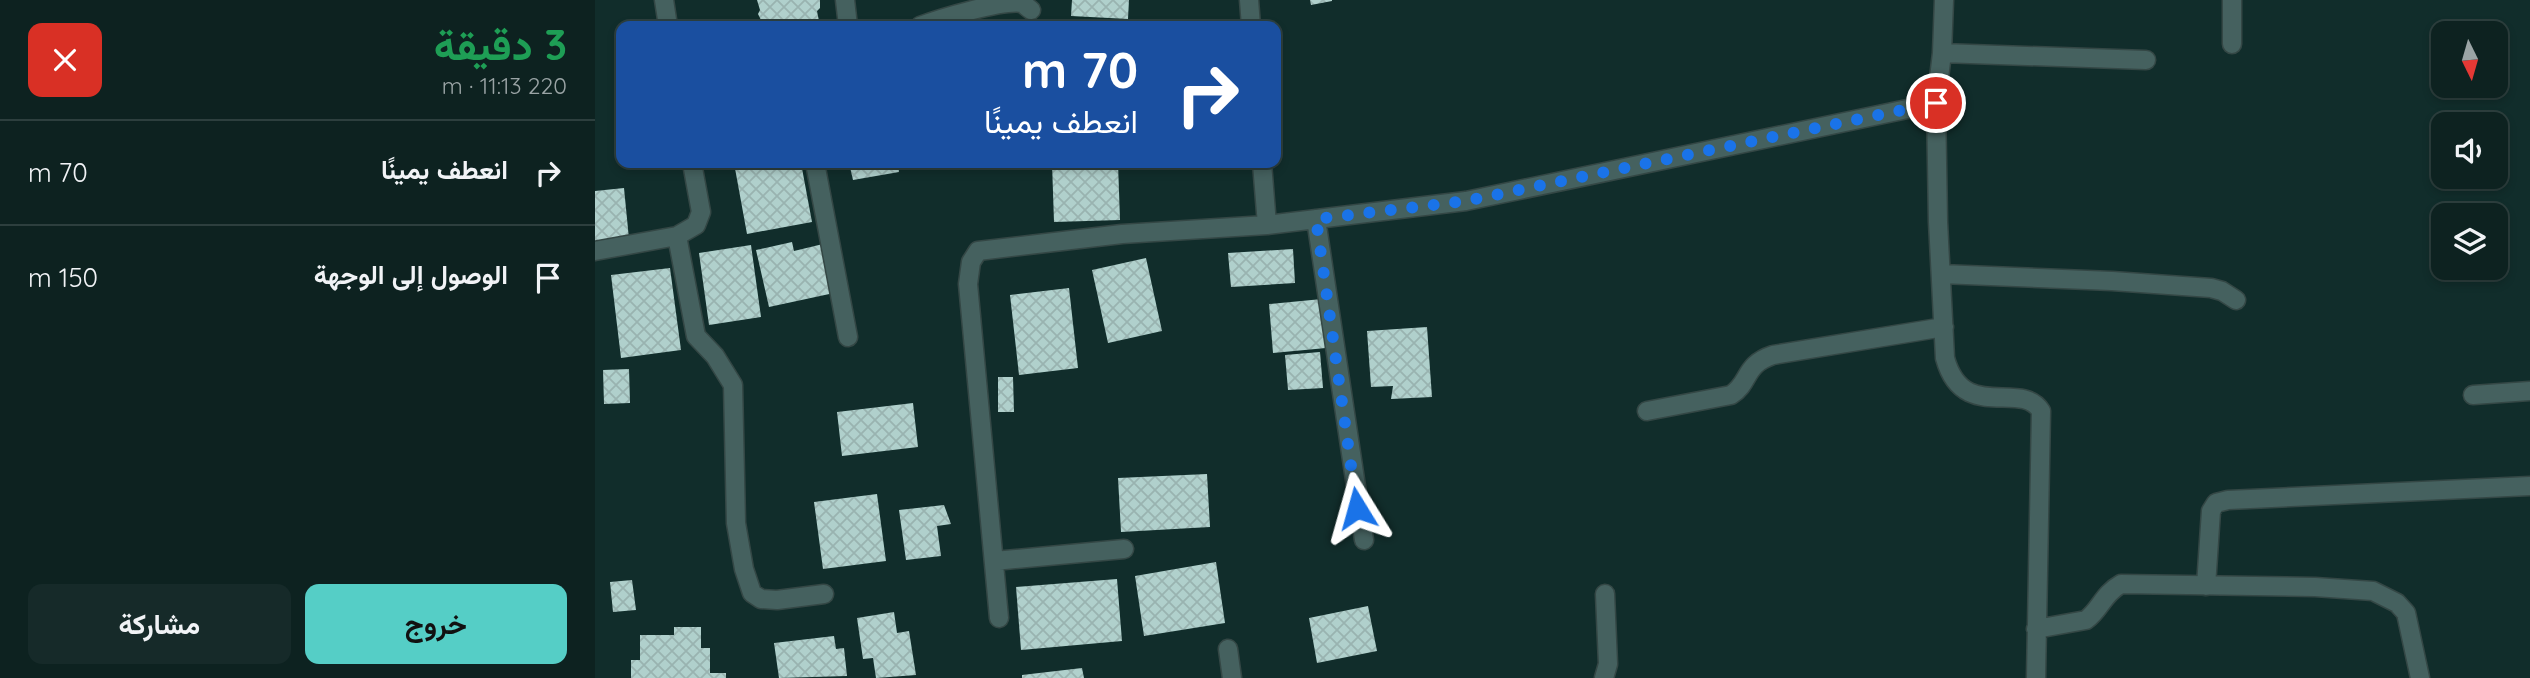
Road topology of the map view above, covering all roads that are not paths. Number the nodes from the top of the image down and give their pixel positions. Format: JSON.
{"nodes":[{"id":1,"x":664,"y":0,"type":"edge"},
{"id":2,"x":845,"y":0,"type":"edge"},
{"id":3,"x":1249,"y":0,"type":"edge"},
{"id":4,"x":1944,"y":0,"type":"edge"},
{"id":5,"x":2232,"y":0,"type":"edge"},
{"id":6,"x":1031,"y":10,"type":"dead end"},
{"id":7,"x":667,"y":21,"type":"edge"},
{"id":8,"x":847,"y":21,"type":"edge"},
{"id":9,"x":932,"y":21,"type":"edge"},
{"id":10,"x":1251,"y":21,"type":"edge"},
{"id":11,"x":2232,"y":44,"type":"dead end"},
{"id":12,"x":1942,"y":53,"type":"junction"},
{"id":13,"x":2146,"y":61,"type":"dead end"},
{"id":14,"x":1936,"y":103,"type":"junction"},
{"id":15,"x":693,"y":168,"type":"edge"},
{"id":16,"x":816,"y":168,"type":"edge"},
{"id":17,"x":1262,"y":168,"type":"edge"},
{"id":18,"x":1316,"y":219,"type":"junction"},
{"id":19,"x":1267,"y":225,"type":"junction"},
{"id":20,"x":677,"y":236,"type":"junction"},
{"id":21,"x":595,"y":251,"type":"edge"},
{"id":22,"x":1941,"y":274,"type":"junction"},
{"id":23,"x":2236,"y":300,"type":"dead end"},
{"id":24,"x":1944,"y":327,"type":"junction"},
{"id":25,"x":848,"y":337,"type":"dead end"},
{"id":26,"x":2530,"y":391,"type":"edge"},
{"id":27,"x":2473,"y":395,"type":"dead end"},
{"id":28,"x":1647,"y":411,"type":"dead end"},
{"id":29,"x":2530,"y":486,"type":"edge"},
{"id":30,"x":1364,"y":540,"type":"dead end"},
{"id":31,"x":1124,"y":549,"type":"dead end"},
{"id":32,"x":994,"y":561,"type":"junction"},
{"id":33,"x":2206,"y":586,"type":"junction"},
{"id":34,"x":824,"y":594,"type":"dead end"},
{"id":35,"x":1605,"y":594,"type":"dead end"},
{"id":36,"x":999,"y":618,"type":"dead end"},
{"id":37,"x":2036,"y":629,"type":"junction"},
{"id":38,"x":1228,"y":649,"type":"dead end"},
{"id":39,"x":1232,"y":678,"type":"edge"},
{"id":40,"x":1604,"y":678,"type":"edge"},
{"id":41,"x":2036,"y":678,"type":"edge"},
{"id":42,"x":2420,"y":678,"type":"edge"}],
"edges":[{"from":1,"to":7,"type":"street"},
{"from":2,"to":8,"type":"street"},
{"from":3,"to":10,"type":"street"},
{"from":4,"to":12,"type":"street"},
{"from":5,"to":11,"type":"street"},
{"from":6,"to":9,"type":"street"},
{"from":12,"to":13,"type":"street"},
{"from":12,"to":14,"type":"street"},
{"from":14,"to":18,"type":"street"},
{"from":14,"to":22,"type":"street"},
{"from":15,"to":20,"type":"street"},
{"from":16,"to":25,"type":"street"},
{"from":17,"to":19,"type":"street"},
{"from":18,"to":19,"type":"street"},
{"from":18,"to":30,"type":"street"},
{"from":19,"to":32,"type":"street"},
{"from":20,"to":21,"type":"street"},
{"from":20,"to":34,"type":"street"},
{"from":22,"to":23,"type":"street"},
{"from":22,"to":24,"type":"street"},
{"from":24,"to":28,"type":"street"},
{"from":24,"to":37,"type":"street"},
{"from":26,"to":27,"type":"street"},
{"from":29,"to":33,"type":"street"},
{"from":31,"to":32,"type":"street"},
{"from":32,"to":36,"type":"street"},
{"from":33,"to":37,"type":"street"},
{"from":33,"to":42,"type":"street"},
{"from":35,"to":40,"type":"street"},
{"from":37,"to":41,"type":"street"},
{"from":38,"to":39,"type":"street"}]}
